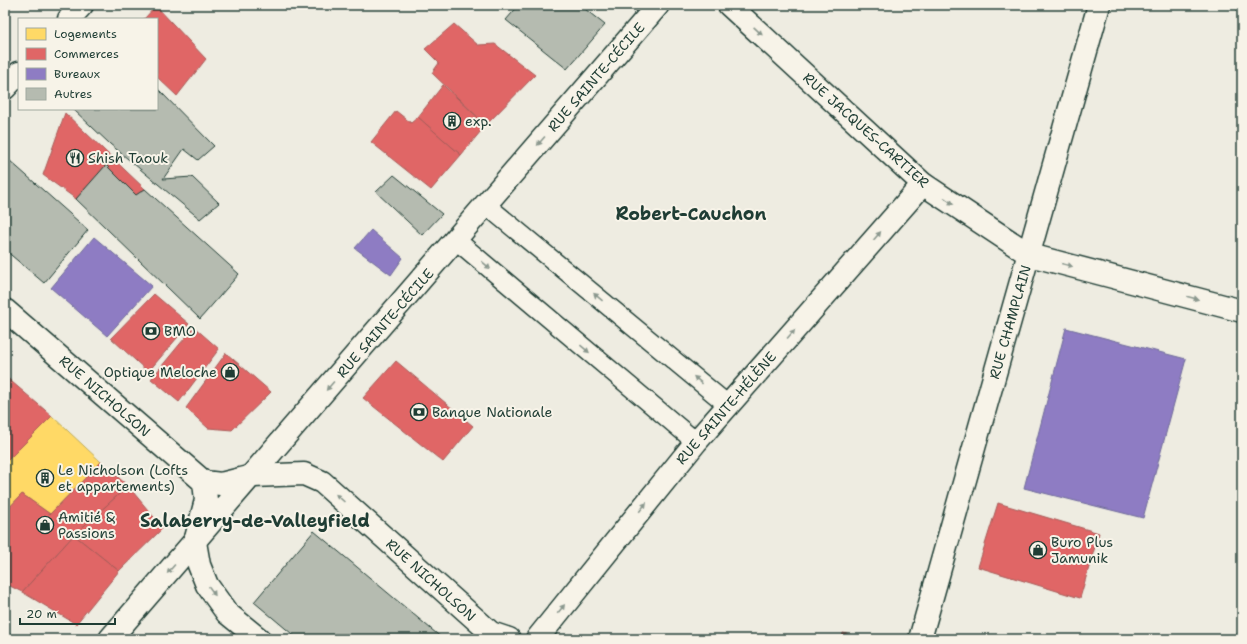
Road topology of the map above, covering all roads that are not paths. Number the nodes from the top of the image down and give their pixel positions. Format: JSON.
{"nodes":[{"id":1,"x":82,"y":5,"type":"edge"},
{"id":2,"x":658,"y":5,"type":"edge"},
{"id":3,"x":729,"y":5,"type":"edge"},
{"id":4,"x":1099,"y":5,"type":"edge"},
{"id":5,"x":70,"y":18,"type":"edge"},
{"id":6,"x":18,"y":74,"type":"edge"},
{"id":7,"x":5,"y":88,"type":"edge"},
{"id":8,"x":923,"y":184,"type":"junction"},
{"id":9,"x":486,"y":205,"type":"junction"},
{"id":10,"x":456,"y":240,"type":"junction"},
{"id":11,"x":1030,"y":255,"type":"junction"},
{"id":12,"x":5,"y":310,"type":"edge"},
{"id":13,"x":1242,"y":311,"type":"edge"},
{"id":14,"x":728,"y":405,"type":"junction"},
{"id":15,"x":696,"y":442,"type":"junction"},
{"id":16,"x":253,"y":476,"type":"junction"},
{"id":17,"x":204,"y":482,"type":"junction"},
{"id":18,"x":195,"y":542,"type":"junction"},
{"id":19,"x":110,"y":639,"type":"edge"},
{"id":20,"x":259,"y":639,"type":"edge"},
{"id":21,"x":509,"y":639,"type":"edge"},
{"id":22,"x":537,"y":639,"type":"edge"},
{"id":23,"x":920,"y":639,"type":"edge"}],
"edges":[{"from":1,"to":5,"type":"street"},
{"from":2,"to":9,"type":"street","name":"RUE SAINTE-CÉCILE","one_way":true},
{"from":3,"to":8,"type":"street","name":"RUE JACQUES-CARTIER","one_way":true},
{"from":4,"to":11,"type":"street","name":"RUE CHAMPLAIN"},
{"from":6,"to":7,"type":"street"},
{"from":8,"to":11,"type":"street","name":"RUE JACQUES-CARTIER","one_way":true},
{"from":14,"to":8,"type":"street","name":"RUE SAINTE-HÉLÈNE","one_way":true},
{"from":9,"to":10,"type":"street","name":"RUE SAINTE-CÉCILE"},
{"from":14,"to":9,"type":"lane","one_way":true},
{"from":10,"to":15,"type":"lane","one_way":true},
{"from":10,"to":16,"type":"street","name":"RUE SAINTE-CÉCILE","one_way":true},
{"from":11,"to":13,"type":"street","name":"RUE JACQUES-CARTIER","one_way":true},
{"from":11,"to":23,"type":"street","name":"RUE CHAMPLAIN"},
{"from":12,"to":17,"type":"street","name":"RUE NICHOLSON"},
{"from":14,"to":15,"type":"street","name":"RUE SAINTE-HÉLÈNE"},
{"from":22,"to":15,"type":"street","name":"RUE SAINTE-HÉLÈNE","one_way":true},
{"from":16,"to":17,"type":"street","name":"RUE NICHOLSON"},
{"from":16,"to":18,"type":"street","name":"RUE SAINTE-CÉCILE"},
{"from":21,"to":16,"type":"street","name":"RUE NICHOLSON","one_way":true},
{"from":17,"to":18,"type":"street"},
{"from":18,"to":19,"type":"street","name":"RUE SAINTE-CÉCILE","one_way":true},
{"from":18,"to":20,"type":"street","one_way":true}]}
